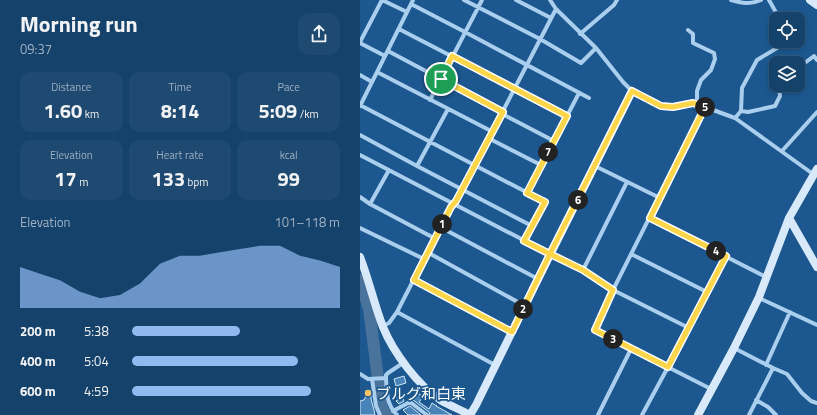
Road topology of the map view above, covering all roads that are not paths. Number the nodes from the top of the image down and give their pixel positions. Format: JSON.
{"nodes":[{"id":1,"x":382,"y":0,"type":"edge"},
{"id":2,"x":464,"y":0,"type":"edge"},
{"id":3,"x":482,"y":0,"type":"edge"},
{"id":4,"x":516,"y":0,"type":"edge"},
{"id":5,"x":550,"y":0,"type":"edge"},
{"id":6,"x":617,"y":0,"type":"edge"},
{"id":7,"x":731,"y":0,"type":"edge"},
{"id":8,"x":761,"y":0,"type":"edge"},
{"id":9,"x":769,"y":0,"type":"edge"},
{"id":10,"x":810,"y":0,"type":"edge"},
{"id":11,"x":412,"y":2,"type":"edge"},
{"id":12,"x":817,"y":5,"type":"edge"},
{"id":13,"x":478,"y":7,"type":"junction"},
{"id":14,"x":556,"y":9,"type":"junction"},
{"id":15,"x":407,"y":12,"type":"junction"},
{"id":16,"x":776,"y":12,"type":"edge"},
{"id":17,"x":551,"y":18,"type":"junction"},
{"id":18,"x":399,"y":29,"type":"junction"},
{"id":19,"x":688,"y":30,"type":"dead end"},
{"id":20,"x":465,"y":32,"type":"junction"},
{"id":21,"x":580,"y":34,"type":"junction"},
{"id":22,"x":540,"y":39,"type":"junction"},
{"id":23,"x":360,"y":42,"type":"edge"},
{"id":24,"x":596,"y":48,"type":"junction"},
{"id":25,"x":777,"y":48,"type":"edge"},
{"id":26,"x":388,"y":51,"type":"junction"},
{"id":27,"x":385,"y":56,"type":"junction"},
{"id":28,"x":452,"y":56,"type":"junction"},
{"id":29,"x":817,"y":60,"type":"edge"},
{"id":30,"x":805,"y":63,"type":"edge"},
{"id":31,"x":527,"y":65,"type":"junction"},
{"id":32,"x":377,"y":72,"type":"junction"},
{"id":33,"x":360,"y":75,"type":"edge"},
{"id":34,"x":441,"y":79,"type":"junction"},
{"id":35,"x":372,"y":82,"type":"junction"},
{"id":36,"x":515,"y":89,"type":"junction"},
{"id":37,"x":632,"y":91,"type":"junction"},
{"id":38,"x":780,"y":92,"type":"edge"},
{"id":39,"x":579,"y":93,"type":"junction"},
{"id":40,"x":589,"y":98,"type":"dead end"},
{"id":41,"x":430,"y":100,"type":"junction"},
{"id":42,"x":697,"y":104,"type":"junction"},
{"id":43,"x":360,"y":106,"type":"edge"},
{"id":44,"x":705,"y":107,"type":"junction"},
{"id":45,"x":448,"y":109,"type":"junction"},
{"id":46,"x":741,"y":111,"type":"junction"},
{"id":47,"x":503,"y":112,"type":"junction"},
{"id":48,"x":817,"y":112,"type":"edge"},
{"id":49,"x":567,"y":116,"type":"junction"},
{"id":50,"x":735,"y":118,"type":"junction"},
{"id":51,"x":493,"y":132,"type":"junction"},
{"id":52,"x":360,"y":135,"type":"edge"},
{"id":53,"x":490,"y":139,"type":"junction"},
{"id":54,"x":554,"y":141,"type":"junction"},
{"id":55,"x":430,"y":142,"type":"junction"},
{"id":56,"x":782,"y":151,"type":"junction"},
{"id":57,"x":360,"y":155,"type":"edge"},
{"id":58,"x":541,"y":165,"type":"junction"},
{"id":59,"x":417,"y":166,"type":"junction"},
{"id":60,"x":475,"y":166,"type":"junction"},
{"id":61,"x":595,"y":166,"type":"junction"},
{"id":62,"x":388,"y":170,"type":"junction"},
{"id":63,"x":815,"y":171,"type":"edge"},
{"id":64,"x":627,"y":182,"type":"junction"},
{"id":65,"x":462,"y":189,"type":"junction"},
{"id":66,"x":527,"y":193,"type":"junction"},
{"id":67,"x":360,"y":197,"type":"edge"},
{"id":68,"x":660,"y":198,"type":"junction"},
{"id":69,"x":370,"y":204,"type":"junction"},
{"id":70,"x":453,"y":204,"type":"junction"},
{"id":71,"x":650,"y":218,"type":"junction"},
{"id":72,"x":789,"y":218,"type":"junction"},
{"id":73,"x":532,"y":226,"type":"junction"},
{"id":74,"x":440,"y":227,"type":"junction"},
{"id":75,"x":360,"y":228,"type":"edge"},
{"id":76,"x":434,"y":238,"type":"junction"},
{"id":77,"x":524,"y":241,"type":"junction"},
{"id":78,"x":427,"y":252,"type":"junction"},
{"id":79,"x":550,"y":254,"type":"junction"},
{"id":80,"x":632,"y":254,"type":"junction"},
{"id":81,"x":726,"y":256,"type":"junction"},
{"id":82,"x":360,"y":257,"type":"edge"},
{"id":83,"x":424,"y":259,"type":"junction"},
{"id":84,"x":817,"y":267,"type":"edge"},
{"id":85,"x":583,"y":270,"type":"junction"},
{"id":86,"x":766,"y":276,"type":"junction"},
{"id":87,"x":538,"y":279,"type":"junction"},
{"id":88,"x":414,"y":280,"type":"junction"},
{"id":89,"x":613,"y":290,"type":"junction"},
{"id":90,"x":707,"y":292,"type":"junction"},
{"id":91,"x":759,"y":297,"type":"junction"},
{"id":92,"x":524,"y":306,"type":"junction"},
{"id":93,"x":396,"y":312,"type":"junction"},
{"id":94,"x":790,"y":312,"type":"junction"},
{"id":95,"x":817,"y":325,"type":"edge"},
{"id":96,"x":383,"y":326,"type":"junction"},
{"id":97,"x":689,"y":328,"type":"junction"},
{"id":98,"x":512,"y":332,"type":"junction"},
{"id":99,"x":734,"y":348,"type":"junction"},
{"id":100,"x":631,"y":349,"type":"junction"},
{"id":101,"x":404,"y":363,"type":"junction"},
{"id":102,"x":495,"y":365,"type":"junction"},
{"id":103,"x":766,"y":365,"type":"junction"},
{"id":104,"x":668,"y":367,"type":"junction"},
{"id":105,"x":773,"y":368,"type":"junction"},
{"id":106,"x":360,"y":374,"type":"edge"},
{"id":107,"x":384,"y":378,"type":"junction"},
{"id":108,"x":373,"y":379,"type":"junction"},
{"id":109,"x":711,"y":389,"type":"junction"},
{"id":110,"x":756,"y":400,"type":"junction"},
{"id":111,"x":817,"y":403,"type":"edge"},
{"id":112,"x":393,"y":410,"type":"junction"},
{"id":113,"x":380,"y":415,"type":"edge"},
{"id":114,"x":396,"y":415,"type":"edge"},
{"id":115,"x":427,"y":415,"type":"edge"},
{"id":116,"x":598,"y":415,"type":"edge"},
{"id":117,"x":642,"y":415,"type":"edge"},
{"id":118,"x":698,"y":415,"type":"edge"},
{"id":119,"x":749,"y":415,"type":"edge"},
{"id":120,"x":776,"y":415,"type":"edge"}],
"edges":[{"from":1,"to":15,"type":"street"},
{"from":1,"to":23,"type":"street"},
{"from":2,"to":13,"type":"street"},
{"from":3,"to":13,"type":"street"},
{"from":4,"to":17,"type":"street"},
{"from":5,"to":14,"type":"street"},
{"from":6,"to":21,"type":"street"},
{"from":7,"to":8,"type":"street"},
{"from":9,"to":16,"type":"street"},
{"from":10,"to":12,"type":"street"},
{"from":11,"to":15,"type":"street"},
{"from":11,"to":20,"type":"street"},
{"from":13,"to":20,"type":"street"},
{"from":13,"to":22,"type":"street"},
{"from":14,"to":17,"type":"street"},
{"from":14,"to":21,"type":"street"},
{"from":15,"to":18,"type":"street"},
{"from":17,"to":22,"type":"street"},
{"from":18,"to":26,"type":"street"},
{"from":18,"to":28,"type":"street"},
{"from":19,"to":42,"type":"street"},
{"from":20,"to":28,"type":"street"},
{"from":20,"to":31,"type":"street"},
{"from":21,"to":24,"type":"street"},
{"from":22,"to":24,"type":"street"},
{"from":22,"to":31,"type":"street"},
{"from":23,"to":27,"type":"street"},
{"from":24,"to":37,"type":"street"},
{"from":25,"to":46,"type":"street"},
{"from":26,"to":27,"type":"street"},
{"from":26,"to":34,"type":"street"},
{"from":27,"to":32,"type":"street"},
{"from":28,"to":34,"type":"street"},
{"from":28,"to":36,"type":"street"},
{"from":29,"to":30,"type":"street"},
{"from":31,"to":36,"type":"street"},
{"from":31,"to":39,"type":"street"},
{"from":32,"to":35,"type":"street"},
{"from":32,"to":41,"type":"street"},
{"from":33,"to":35,"type":"street"},
{"from":34,"to":41,"type":"street"},
{"from":34,"to":47,"type":"street"},
{"from":35,"to":43,"type":"street"},
{"from":36,"to":47,"type":"street"},
{"from":36,"to":49,"type":"street"},
{"from":37,"to":42,"type":"street"},
{"from":37,"to":61,"type":"street"},
{"from":38,"to":46,"type":"street"},
{"from":39,"to":40,"type":"street"},
{"from":39,"to":49,"type":"street"},
{"from":41,"to":45,"type":"street"},
{"from":42,"to":44,"type":"street"},
{"from":43,"to":55,"type":"street"},
{"from":44,"to":50,"type":"street"},
{"from":44,"to":68,"type":"street"},
{"from":45,"to":51,"type":"street"},
{"from":45,"to":55,"type":"street"},
{"from":46,"to":50,"type":"street"},
{"from":47,"to":51,"type":"street"},
{"from":47,"to":54,"type":"street"},
{"from":48,"to":56,"type":"street"},
{"from":49,"to":54,"type":"street"},
{"from":50,"to":56,"type":"street"},
{"from":51,"to":53,"type":"street"},
{"from":52,"to":59,"type":"street"},
{"from":53,"to":58,"type":"street"},
{"from":53,"to":60,"type":"street"},
{"from":54,"to":58,"type":"street"},
{"from":55,"to":59,"type":"street"},
{"from":55,"to":60,"type":"street"},
{"from":56,"to":63,"type":"street"},
{"from":57,"to":62,"type":"street"},
{"from":58,"to":66,"type":"street"},
{"from":59,"to":65,"type":"street"},
{"from":60,"to":65,"type":"street"},
{"from":60,"to":66,"type":"street"},
{"from":61,"to":64,"type":"street"},
{"from":61,"to":79,"type":"street"},
{"from":62,"to":69,"type":"street"},
{"from":62,"to":70,"type":"street"},
{"from":63,"to":72,"type":"street"},
{"from":64,"to":68,"type":"street"},
{"from":64,"to":85,"type":"street"},
{"from":65,"to":70,"type":"street"},
{"from":65,"to":73,"type":"street"},
{"from":66,"to":73,"type":"street"},
{"from":67,"to":69,"type":"street"},
{"from":68,"to":71,"type":"street"},
{"from":69,"to":76,"type":"street"},
{"from":70,"to":74,"type":"street"},
{"from":70,"to":77,"type":"street"},
{"from":71,"to":80,"type":"street"},
{"from":71,"to":81,"type":"street"},
{"from":72,"to":84,"type":"street"},
{"from":72,"to":86,"type":"street"},
{"from":73,"to":77,"type":"street"},
{"from":74,"to":76,"type":"street"},
{"from":74,"to":87,"type":"street"},
{"from":75,"to":83,"type":"street"},
{"from":76,"to":78,"type":"street"},
{"from":77,"to":79,"type":"street"},
{"from":78,"to":83,"type":"street"},
{"from":78,"to":92,"type":"street"},
{"from":79,"to":85,"type":"street"},
{"from":79,"to":87,"type":"street"},
{"from":80,"to":89,"type":"street"},
{"from":80,"to":90,"type":"street"},
{"from":81,"to":86,"type":"street"},
{"from":81,"to":90,"type":"street"},
{"from":82,"to":96,"type":"street"},
{"from":83,"to":88,"type":"street"},
{"from":85,"to":89,"type":"street"},
{"from":86,"to":91,"type":"street"},
{"from":87,"to":92,"type":"street"},
{"from":88,"to":93,"type":"street"},
{"from":88,"to":98,"type":"street"},
{"from":89,"to":97,"type":"street"},
{"from":89,"to":100,"type":"street"},
{"from":90,"to":97,"type":"street"},
{"from":91,"to":94,"type":"street"},
{"from":91,"to":99,"type":"street"},
{"from":92,"to":98,"type":"street"},
{"from":93,"to":96,"type":"street"},
{"from":93,"to":102,"type":"street"},
{"from":94,"to":95,"type":"street"},
{"from":94,"to":103,"type":"street"},
{"from":96,"to":101,"type":"street"},
{"from":97,"to":104,"type":"street"},
{"from":98,"to":102,"type":"street"},
{"from":99,"to":103,"type":"street"},
{"from":99,"to":109,"type":"street"},
{"from":100,"to":104,"type":"street"},
{"from":100,"to":116,"type":"street"},
{"from":101,"to":102,"type":"street"},
{"from":101,"to":107,"type":"street"},
{"from":103,"to":105,"type":"street"},
{"from":104,"to":109,"type":"street"},
{"from":104,"to":117,"type":"street"},
{"from":105,"to":110,"type":"street"},
{"from":105,"to":111,"type":"street"},
{"from":106,"to":108,"type":"street"},
{"from":107,"to":108,"type":"street"},
{"from":107,"to":112,"type":"street"},
{"from":108,"to":113,"type":"street"},
{"from":109,"to":118,"type":"street"},
{"from":110,"to":119,"type":"street"},
{"from":110,"to":120,"type":"street"},
{"from":112,"to":114,"type":"street"},
{"from":112,"to":115,"type":"street"}]}
